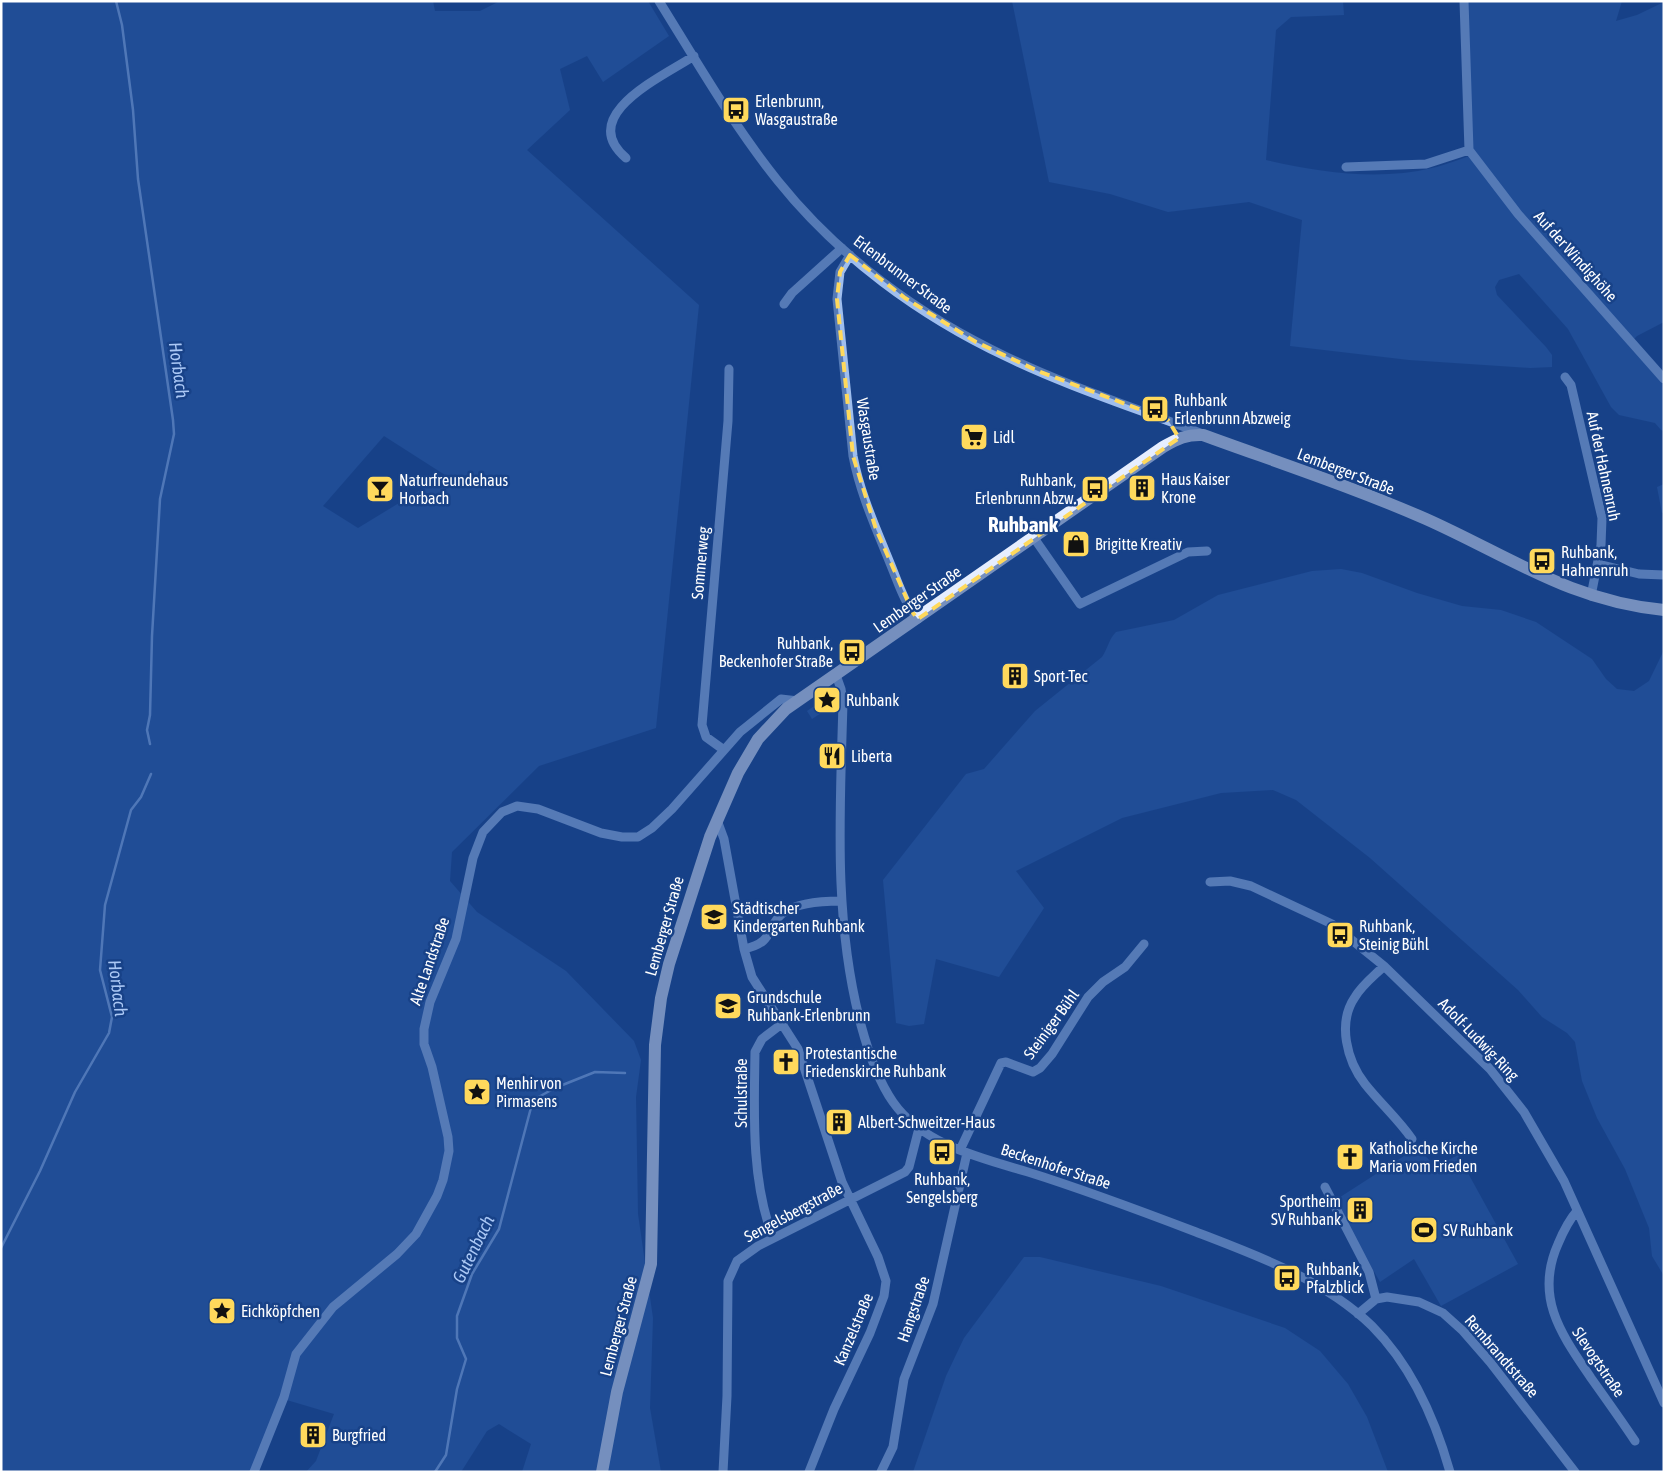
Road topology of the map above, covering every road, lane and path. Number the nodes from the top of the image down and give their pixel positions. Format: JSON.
{"nodes":[{"id":1,"x":659,"y":1,"type":"edge"},
{"id":2,"x":1464,"y":1,"type":"edge"},
{"id":3,"x":694,"y":56,"type":"junction"},
{"id":4,"x":1469,"y":150,"type":"junction"},
{"id":5,"x":626,"y":158,"type":"dead end"},
{"id":6,"x":1346,"y":167,"type":"dead end"},
{"id":7,"x":842,"y":248,"type":"junction"},
{"id":8,"x":850,"y":255,"type":"junction"},
{"id":9,"x":784,"y":304,"type":"dead end"},
{"id":10,"x":729,"y":369,"type":"dead end"},
{"id":11,"x":1565,"y":377,"type":"dead end"},
{"id":12,"x":1664,"y":379,"type":"edge"},
{"id":13,"x":1168,"y":420,"type":"junction"},
{"id":14,"x":1203,"y":434,"type":"junction"},
{"id":15,"x":1178,"y":438,"type":"junction"},
{"id":16,"x":1034,"y":538,"type":"junction"},
{"id":17,"x":1207,"y":551,"type":"dead end"},
{"id":18,"x":1598,"y":564,"type":"junction"},
{"id":19,"x":1664,"y":575,"type":"edge"},
{"id":20,"x":1591,"y":596,"type":"junction"},
{"id":21,"x":1664,"y":610,"type":"edge"},
{"id":22,"x":918,"y":619,"type":"junction"},
{"id":23,"x":836,"y":675,"type":"junction"},
{"id":24,"x":798,"y":701,"type":"junction"},
{"id":25,"x":724,"y":750,"type":"junction"},
{"id":26,"x":717,"y":820,"type":"junction"},
{"id":27,"x":1210,"y":882,"type":"dead end"},
{"id":28,"x":841,"y":901,"type":"junction"},
{"id":29,"x":1144,"y":944,"type":"dead end"},
{"id":30,"x":744,"y":949,"type":"junction"},
{"id":31,"x":1384,"y":966,"type":"junction"},
{"id":32,"x":783,"y":1023,"type":"junction"},
{"id":33,"x":920,"y":1128,"type":"junction"},
{"id":34,"x":1412,"y":1140,"type":"dead end"},
{"id":35,"x":963,"y":1151,"type":"junction"},
{"id":36,"x":1325,"y":1187,"type":"dead end"},
{"id":37,"x":849,"y":1199,"type":"junction"},
{"id":38,"x":1577,"y":1211,"type":"junction"},
{"id":39,"x":773,"y":1238,"type":"junction"},
{"id":40,"x":1376,"y":1299,"type":"junction"},
{"id":41,"x":1358,"y":1314,"type":"junction"},
{"id":42,"x":1664,"y":1403,"type":"edge"},
{"id":43,"x":1635,"y":1441,"type":"dead end"},
{"id":44,"x":254,"y":1472,"type":"edge"},
{"id":45,"x":602,"y":1472,"type":"edge"},
{"id":46,"x":723,"y":1472,"type":"edge"},
{"id":47,"x":809,"y":1472,"type":"edge"},
{"id":48,"x":881,"y":1472,"type":"edge"},
{"id":49,"x":1450,"y":1472,"type":"edge"},
{"id":50,"x":1575,"y":1472,"type":"edge"}],
"edges":[{"from":1,"to":3,"type":"street","name":"Erlenbrunner Straße"},
{"from":2,"to":4,"type":"street"},
{"from":3,"to":5,"type":"street"},
{"from":3,"to":7,"type":"street","name":"Erlenbrunner Straße"},
{"from":4,"to":6,"type":"street"},
{"from":4,"to":12,"type":"street","name":"Auf der Windighöhe"},
{"from":7,"to":8,"type":"street","name":"Erlenbrunner Straße"},
{"from":7,"to":9,"type":"street"},
{"from":8,"to":13,"type":"street","name":"Erlenbrunner Straße"},
{"from":8,"to":22,"type":"street","name":"Wasgaustraße"},
{"from":10,"to":25,"type":"street","name":"Sommerweg"},
{"from":11,"to":18,"type":"street","name":"Auf der Hahnenruh"},
{"from":13,"to":14,"type":"street","name":"Erlenbrunner Straße"},
{"from":13,"to":15,"type":"street"},
{"from":14,"to":15,"type":"main road","name":"Lemberger Straße"},
{"from":14,"to":20,"type":"main road","name":"Lemberger Straße"},
{"from":15,"to":16,"type":"main road","name":"Lemberger Straße"},
{"from":16,"to":17,"type":"street"},
{"from":16,"to":22,"type":"main road","name":"Lemberger Straße"},
{"from":18,"to":19,"type":"street"},
{"from":18,"to":20,"type":"street","name":"Auf der Hahnenruh"},
{"from":20,"to":21,"type":"main road","name":"Lemberger Straße"},
{"from":22,"to":23,"type":"main road","name":"Lemberger Straße"},
{"from":23,"to":24,"type":"main road","name":"Lemberger Straße"},
{"from":23,"to":28,"type":"street","name":"Beckenhofer Straße"},
{"from":24,"to":25,"type":"street","name":"Alte Landstraße"},
{"from":24,"to":26,"type":"main road","name":"Lemberger Straße"},
{"from":25,"to":44,"type":"street","name":"Alte Landstraße"},
{"from":26,"to":30,"type":"street"},
{"from":26,"to":45,"type":"main road","name":"Lemberger Straße"},
{"from":27,"to":31,"type":"street","name":"Adolf-Ludwig-Ring"},
{"from":28,"to":30,"type":"street"},
{"from":28,"to":33,"type":"street","name":"Beckenhofer Straße"},
{"from":29,"to":35,"type":"street","name":"Steiniger Bühl"},
{"from":30,"to":32,"type":"street"},
{"from":31,"to":34,"type":"street"},
{"from":31,"to":38,"type":"street","name":"Adolf-Ludwig-Ring"},
{"from":32,"to":37,"type":"street","name":"Kanzelstraße"},
{"from":32,"to":39,"type":"street","name":"Schulstraße"},
{"from":33,"to":35,"type":"street","name":"Beckenhofer Straße"},
{"from":33,"to":37,"type":"street","name":"Sengelsbergstraße"},
{"from":35,"to":41,"type":"street","name":"Beckenhofer Straße"},
{"from":35,"to":48,"type":"street","name":"Hangstraße"},
{"from":36,"to":40,"type":"street"},
{"from":37,"to":39,"type":"street","name":"Sengelsbergstraße"},
{"from":37,"to":47,"type":"street","name":"Kanzelstraße"},
{"from":38,"to":42,"type":"street","name":"Adolf-Ludwig-Ring"},
{"from":38,"to":43,"type":"street","name":"Slevogtstraße"},
{"from":39,"to":46,"type":"street","name":"Sengelsbergstraße"},
{"from":40,"to":41,"type":"street"},
{"from":40,"to":50,"type":"street","name":"Rembrandtstraße"},
{"from":41,"to":49,"type":"street"}]}
